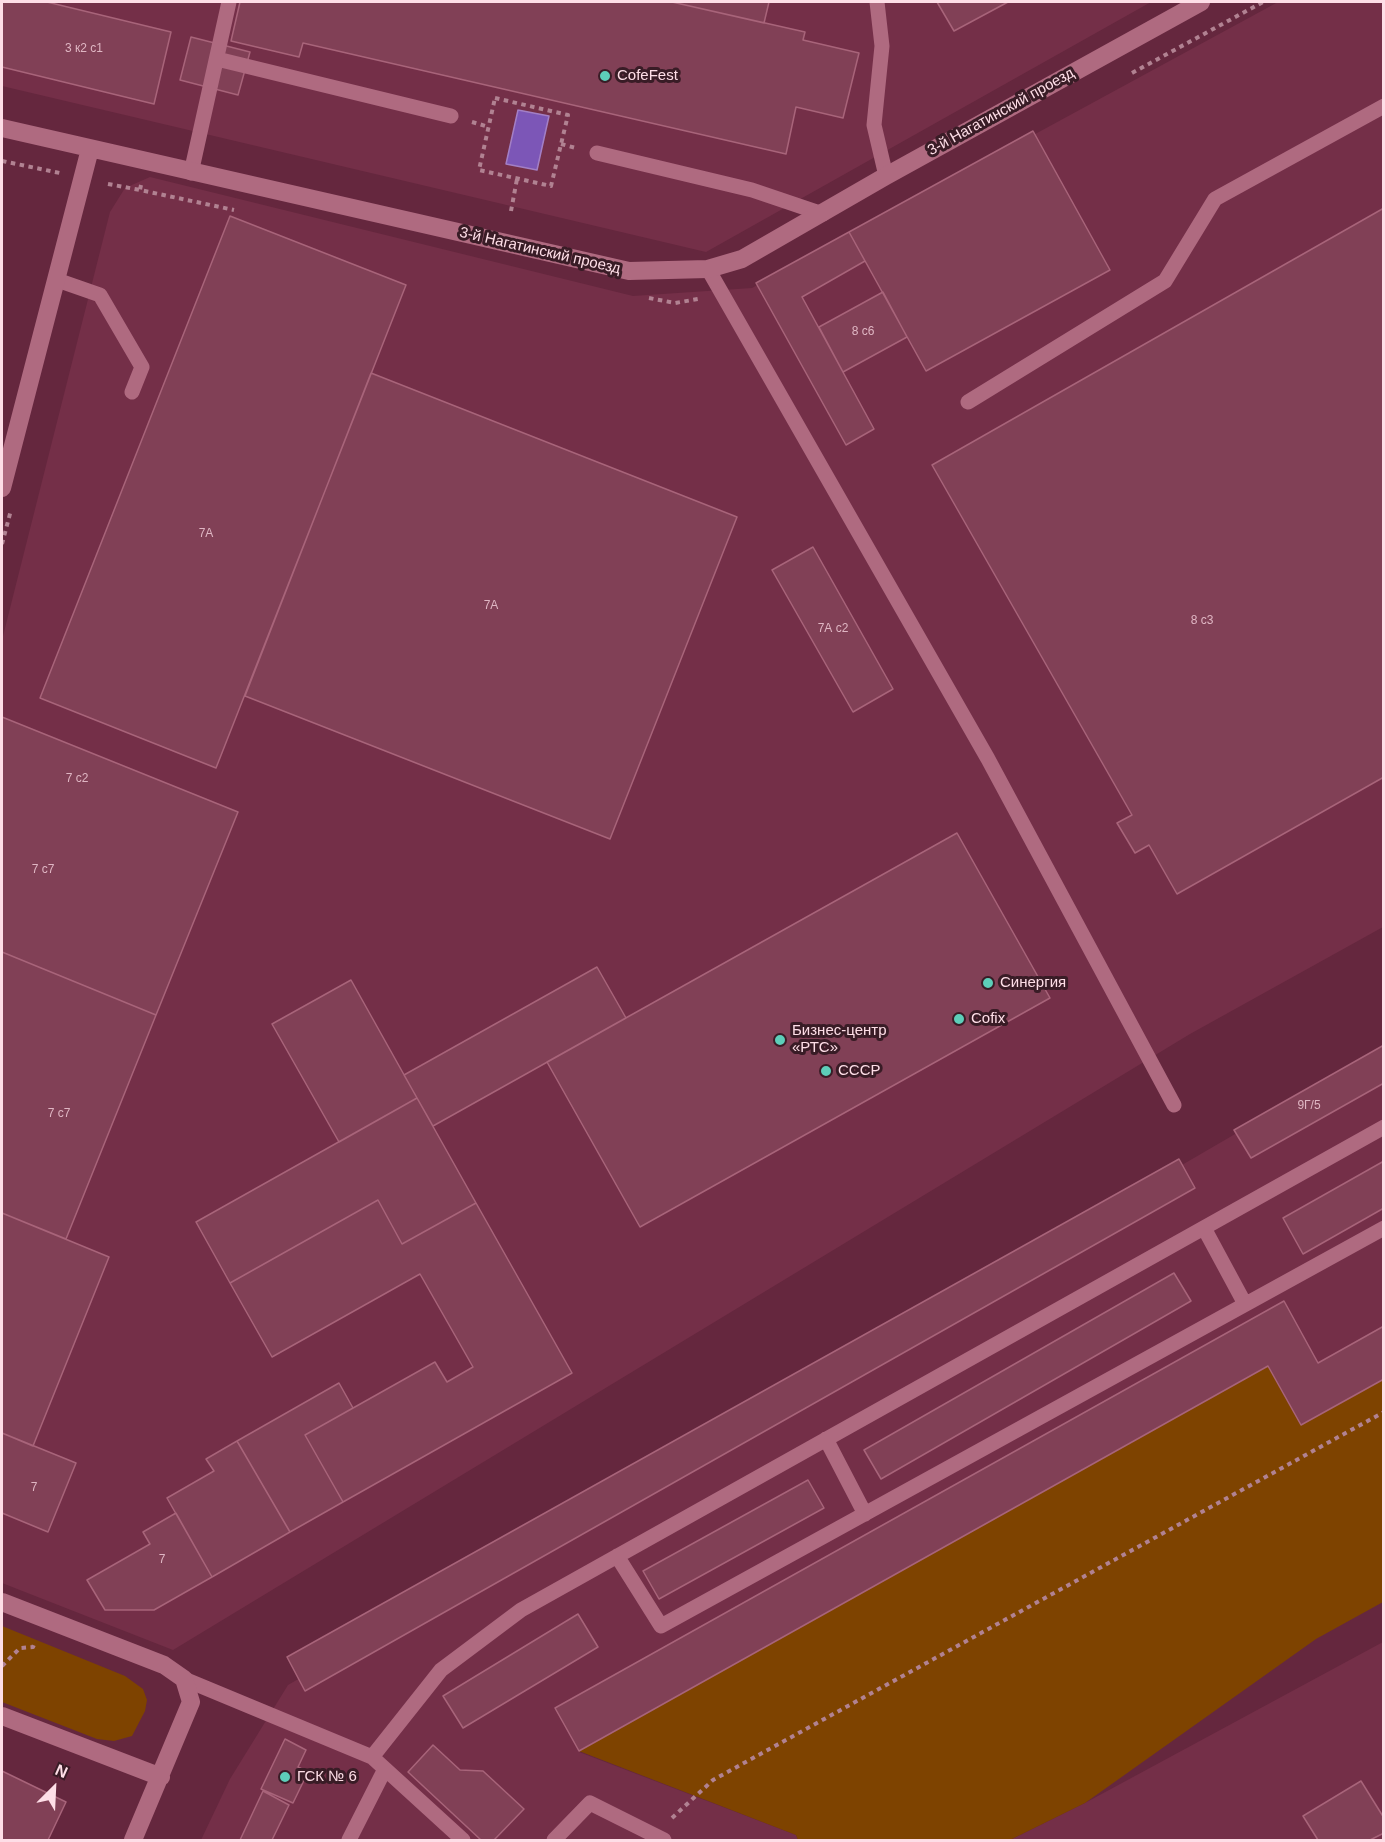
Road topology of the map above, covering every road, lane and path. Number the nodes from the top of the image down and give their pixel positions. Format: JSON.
{"nodes":[{"id":1,"x":229,"y":2,"type":"edge"},
{"id":2,"x":877,"y":2,"type":"edge"},
{"id":3,"x":1202,"y":2,"type":"edge"},
{"id":4,"x":217,"y":59,"type":"junction"},
{"id":5,"x":1383,"y":106,"type":"edge"},
{"id":6,"x":451,"y":116,"type":"dead end"},
{"id":7,"x":2,"y":128,"type":"edge"},
{"id":8,"x":90,"y":149,"type":"junction"},
{"id":9,"x":597,"y":153,"type":"dead end"},
{"id":10,"x":191,"y":173,"type":"junction"},
{"id":11,"x":885,"y":176,"type":"junction"},
{"id":12,"x":517,"y":179,"type":"junction"},
{"id":13,"x":511,"y":211,"type":"dead end"},
{"id":14,"x":823,"y":214,"type":"junction"},
{"id":15,"x":708,"y":269,"type":"junction"},
{"id":16,"x":57,"y":280,"type":"junction"},
{"id":17,"x":132,"y":392,"type":"dead end"},
{"id":18,"x":968,"y":402,"type":"dead end"},
{"id":19,"x":2,"y":488,"type":"edge"},
{"id":20,"x":1174,"y":1106,"type":"dead end"},
{"id":21,"x":1383,"y":1127,"type":"edge"},
{"id":22,"x":1204,"y":1228,"type":"junction"},
{"id":23,"x":1383,"y":1228,"type":"edge"},
{"id":24,"x":1245,"y":1304,"type":"junction"},
{"id":25,"x":1383,"y":1412,"type":"edge"},
{"id":26,"x":826,"y":1439,"type":"junction"},
{"id":27,"x":865,"y":1514,"type":"junction"},
{"id":28,"x":617,"y":1556,"type":"junction"},
{"id":29,"x":2,"y":1602,"type":"edge"},
{"id":30,"x":184,"y":1679,"type":"junction"},
{"id":31,"x":2,"y":1716,"type":"edge"},
{"id":32,"x":372,"y":1757,"type":"junction"},
{"id":33,"x":385,"y":1769,"type":"junction"},
{"id":34,"x":161,"y":1777,"type":"junction"},
{"id":35,"x":659,"y":1838,"type":"edge"},
{"id":36,"x":133,"y":1840,"type":"edge"},
{"id":37,"x":349,"y":1840,"type":"edge"},
{"id":38,"x":463,"y":1840,"type":"edge"},
{"id":39,"x":554,"y":1840,"type":"edge"}],
"edges":[{"from":1,"to":4,"type":"lane"},
{"from":2,"to":11,"type":"lane"},
{"from":3,"to":11,"type":"street","name":"3-й Нагатинский проезд"},
{"from":4,"to":6,"type":"lane"},
{"from":4,"to":10,"type":"lane"},
{"from":5,"to":18,"type":"lane"},
{"from":7,"to":8,"type":"street","name":"3-й Нагатинский проезд"},
{"from":8,"to":10,"type":"street","name":"3-й Нагатинский проезд"},
{"from":8,"to":16,"type":"street"},
{"from":9,"to":14,"type":"lane"},
{"from":10,"to":15,"type":"street","name":"3-й Нагатинский проезд"},
{"from":11,"to":14,"type":"street","name":"3-й Нагатинский проезд"},
{"from":12,"to":12,"type":"path"},
{"from":12,"to":13,"type":"path"},
{"from":14,"to":15,"type":"street","name":"3-й Нагатинский проезд"},
{"from":15,"to":20,"type":"lane"},
{"from":16,"to":17,"type":"lane"},
{"from":16,"to":19,"type":"street"},
{"from":21,"to":22,"type":"lane"},
{"from":22,"to":24,"type":"lane"},
{"from":22,"to":26,"type":"lane"},
{"from":23,"to":24,"type":"lane"},
{"from":24,"to":27,"type":"lane"},
{"from":25,"to":35,"type":"path"},
{"from":26,"to":27,"type":"lane"},
{"from":26,"to":28,"type":"lane"},
{"from":27,"to":28,"type":"lane"},
{"from":28,"to":32,"type":"lane"},
{"from":29,"to":30,"type":"street"},
{"from":30,"to":32,"type":"lane"},
{"from":30,"to":34,"type":"street"},
{"from":31,"to":34,"type":"street"},
{"from":32,"to":33,"type":"lane"},
{"from":33,"to":37,"type":"lane"},
{"from":33,"to":38,"type":"lane"},
{"from":34,"to":36,"type":"street"},
{"from":35,"to":39,"type":"lane"}]}
